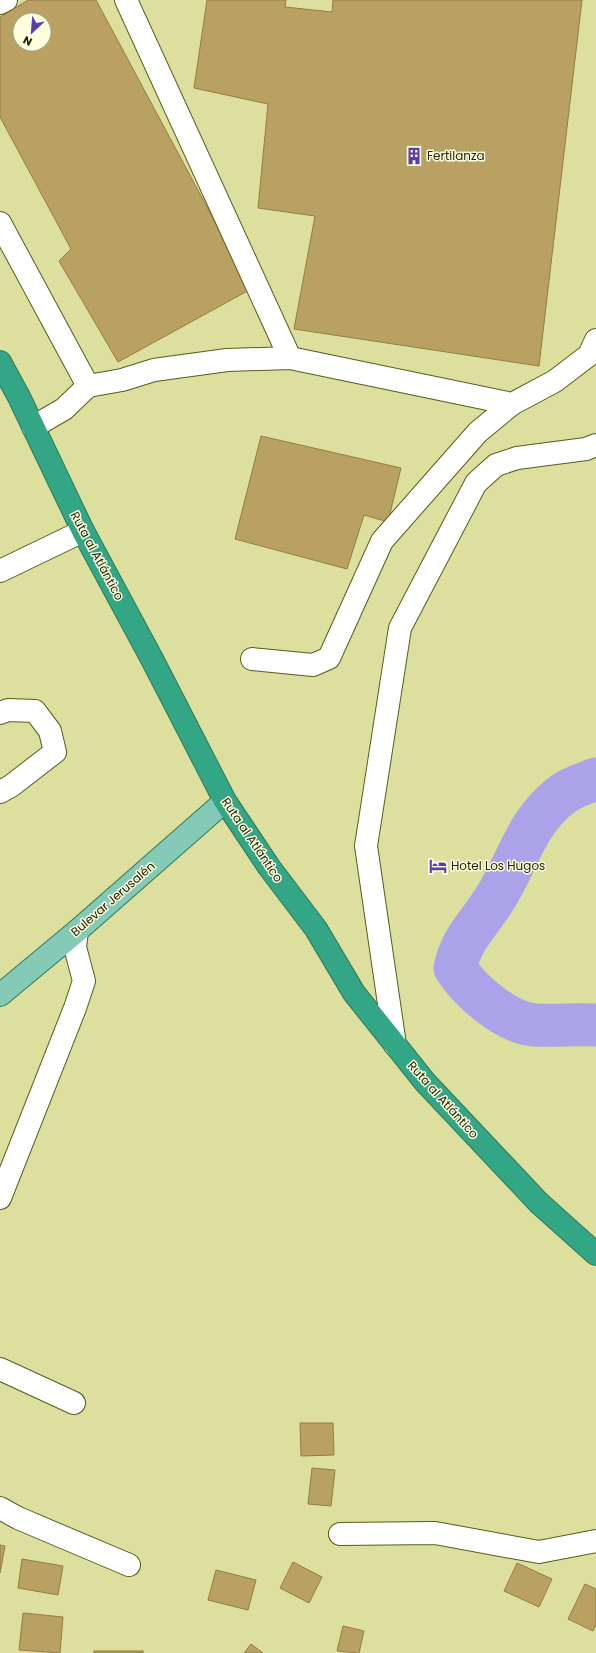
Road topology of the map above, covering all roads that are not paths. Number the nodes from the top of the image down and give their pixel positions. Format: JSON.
{"nodes":[{"id":1,"x":6,"y":0,"type":"edge"},
{"id":2,"x":126,"y":0,"type":"edge"},
{"id":3,"x":0,"y":3,"type":"edge"},
{"id":4,"x":0,"y":223,"type":"edge"},
{"id":5,"x":596,"y":340,"type":"edge"},
{"id":6,"x":290,"y":358,"type":"junction"},
{"id":7,"x":0,"y":362,"type":"edge"},
{"id":8,"x":88,"y":386,"type":"junction"},
{"id":9,"x":512,"y":404,"type":"junction"},
{"id":10,"x":33,"y":427,"type":"junction"},
{"id":11,"x":596,"y":445,"type":"edge"},
{"id":12,"x":83,"y":531,"type":"junction"},
{"id":13,"x":0,"y":571,"type":"edge"},
{"id":14,"x":252,"y":659,"type":"dead end"},
{"id":15,"x":0,"y":713,"type":"edge"},
{"id":16,"x":0,"y":792,"type":"edge"},
{"id":17,"x":225,"y":801,"type":"junction"},
{"id":18,"x":77,"y":931,"type":"junction"},
{"id":19,"x":0,"y":995,"type":"edge"},
{"id":20,"x":395,"y":1045,"type":"junction"},
{"id":21,"x":0,"y":1198,"type":"edge"},
{"id":22,"x":596,"y":1254,"type":"edge"},
{"id":23,"x":0,"y":1368,"type":"edge"},
{"id":24,"x":74,"y":1403,"type":"dead end"},
{"id":25,"x":0,"y":1508,"type":"edge"},
{"id":26,"x":340,"y":1534,"type":"dead end"},
{"id":27,"x":596,"y":1540,"type":"edge"},
{"id":28,"x":129,"y":1565,"type":"dead end"}],
"edges":[{"from":1,"to":3,"type":"street"},
{"from":2,"to":6,"type":"street"},
{"from":4,"to":8,"type":"street"},
{"from":5,"to":9,"type":"street"},
{"from":6,"to":8,"type":"street"},
{"from":6,"to":9,"type":"street"},
{"from":7,"to":10,"type":"highway","name":"Ruta al Atlántico"},
{"from":8,"to":10,"type":"street"},
{"from":9,"to":14,"type":"street"},
{"from":10,"to":12,"type":"highway","name":"Ruta al Atlántico"},
{"from":11,"to":20,"type":"street"},
{"from":12,"to":13,"type":"street"},
{"from":12,"to":17,"type":"highway","name":"Ruta al Atlántico"},
{"from":15,"to":16,"type":"street"},
{"from":17,"to":18,"type":"main road","name":"Bulevar Jerusalén"},
{"from":17,"to":20,"type":"highway","name":"Ruta al Atlántico"},
{"from":18,"to":19,"type":"main road","name":"Bulevar Jerusalén"},
{"from":18,"to":21,"type":"street"},
{"from":20,"to":22,"type":"highway","name":"Ruta al Atlántico"},
{"from":23,"to":24,"type":"street"},
{"from":25,"to":28,"type":"street"},
{"from":26,"to":27,"type":"street"}]}
